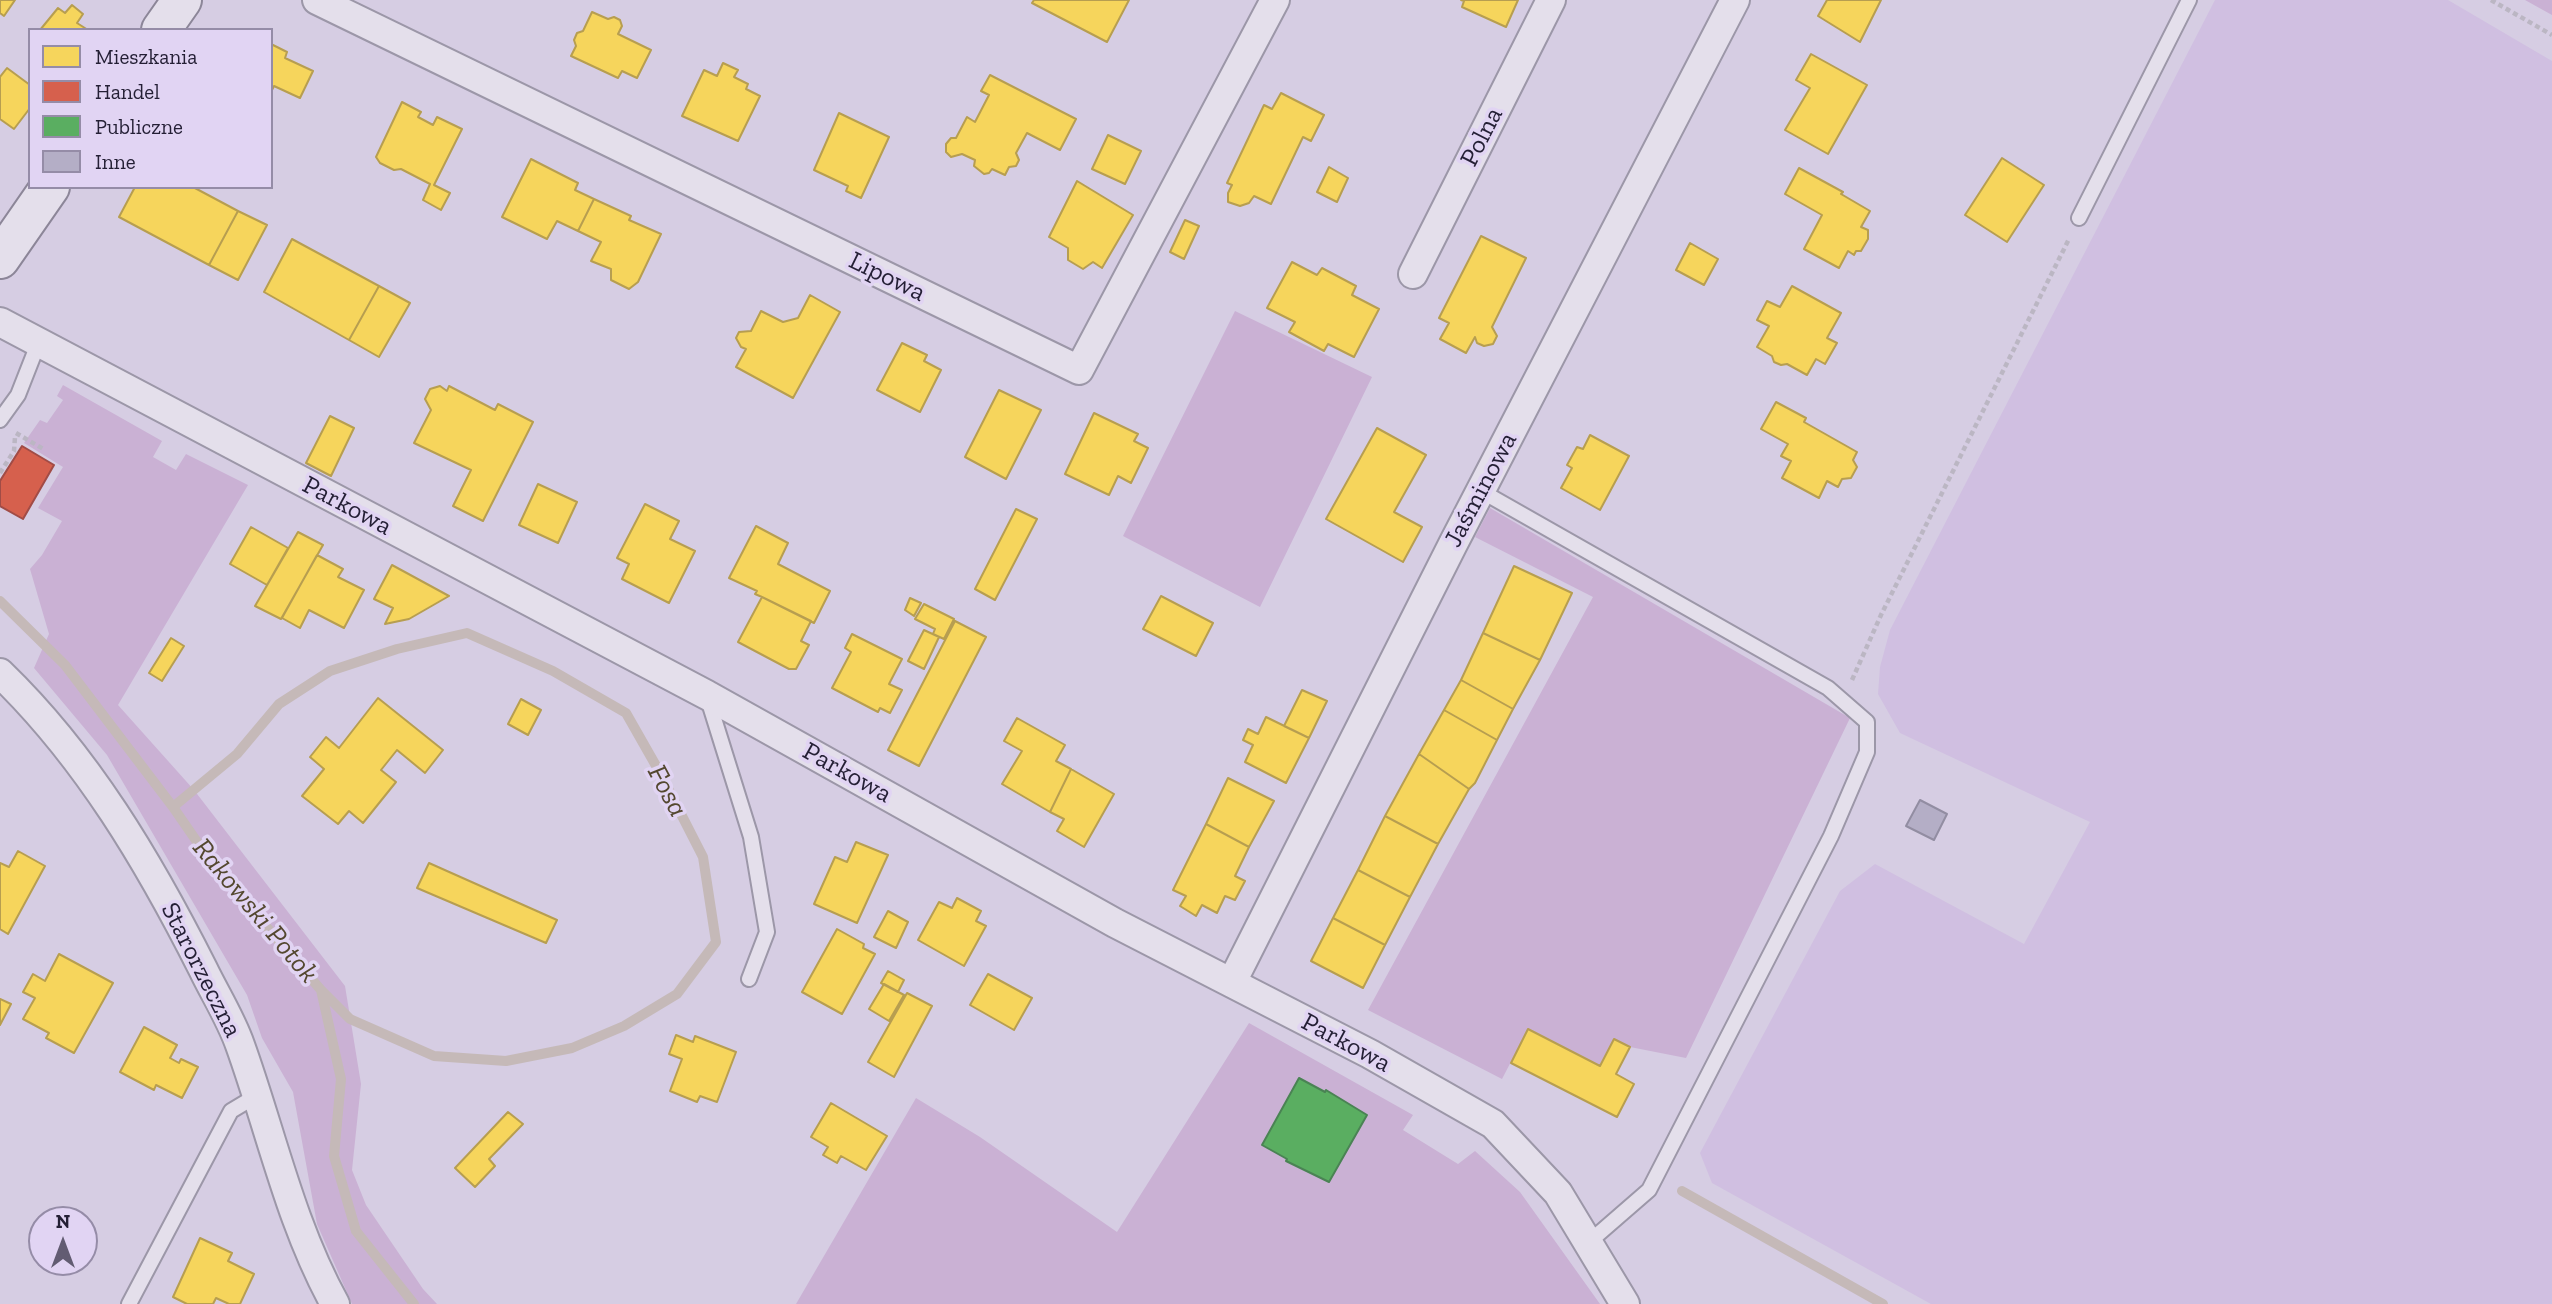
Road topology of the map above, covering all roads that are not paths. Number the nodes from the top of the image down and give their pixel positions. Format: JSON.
{"nodes":[{"id":1,"x":182,"y":0,"type":"edge"},
{"id":2,"x":317,"y":0,"type":"edge"},
{"id":3,"x":1275,"y":0,"type":"edge"},
{"id":4,"x":1551,"y":0,"type":"edge"},
{"id":5,"x":1735,"y":0,"type":"edge"},
{"id":6,"x":2189,"y":0,"type":"edge"},
{"id":7,"x":162,"y":28,"type":"edge"},
{"id":8,"x":49,"y":189,"type":"edge"},
{"id":9,"x":2079,"y":218,"type":"road end"},
{"id":10,"x":0,"y":259,"type":"edge"},
{"id":11,"x":1413,"y":274,"type":"dead end"},
{"id":12,"x":0,"y":322,"type":"edge"},
{"id":13,"x":38,"y":344,"type":"junction"},
{"id":14,"x":0,"y":420,"type":"edge"},
{"id":15,"x":1481,"y":491,"type":"junction"},
{"id":16,"x":0,"y":673,"type":"edge"},
{"id":17,"x":707,"y":695,"type":"junction"},
{"id":18,"x":749,"y":979,"type":"dead end"},
{"id":19,"x":1232,"y":982,"type":"junction"},
{"id":20,"x":256,"y":1096,"type":"junction"},
{"id":21,"x":1588,"y":1243,"type":"junction"},
{"id":22,"x":129,"y":1304,"type":"edge"},
{"id":23,"x":335,"y":1304,"type":"edge"},
{"id":24,"x":1625,"y":1304,"type":"edge"}],
"edges":[{"from":1,"to":7,"type":"street"},
{"from":2,"to":3,"type":"street","name":"Lipowa"},
{"from":4,"to":11,"type":"street","name":"Polna"},
{"from":5,"to":15,"type":"street","name":"Jaśminowa"},
{"from":6,"to":9,"type":"lane"},
{"from":8,"to":10,"type":"street"},
{"from":12,"to":13,"type":"street","name":"Parkowa"},
{"from":13,"to":14,"type":"lane"},
{"from":13,"to":17,"type":"street","name":"Parkowa"},
{"from":15,"to":19,"type":"street","name":"Jaśminowa"},
{"from":15,"to":21,"type":"lane"},
{"from":16,"to":20,"type":"street","name":"Starorzeczna"},
{"from":17,"to":18,"type":"lane"},
{"from":17,"to":19,"type":"street","name":"Parkowa"},
{"from":19,"to":21,"type":"street","name":"Parkowa"},
{"from":20,"to":22,"type":"lane"},
{"from":20,"to":23,"type":"street","name":"Starorzeczna"},
{"from":21,"to":24,"type":"street","name":"Parkowa"}]}
